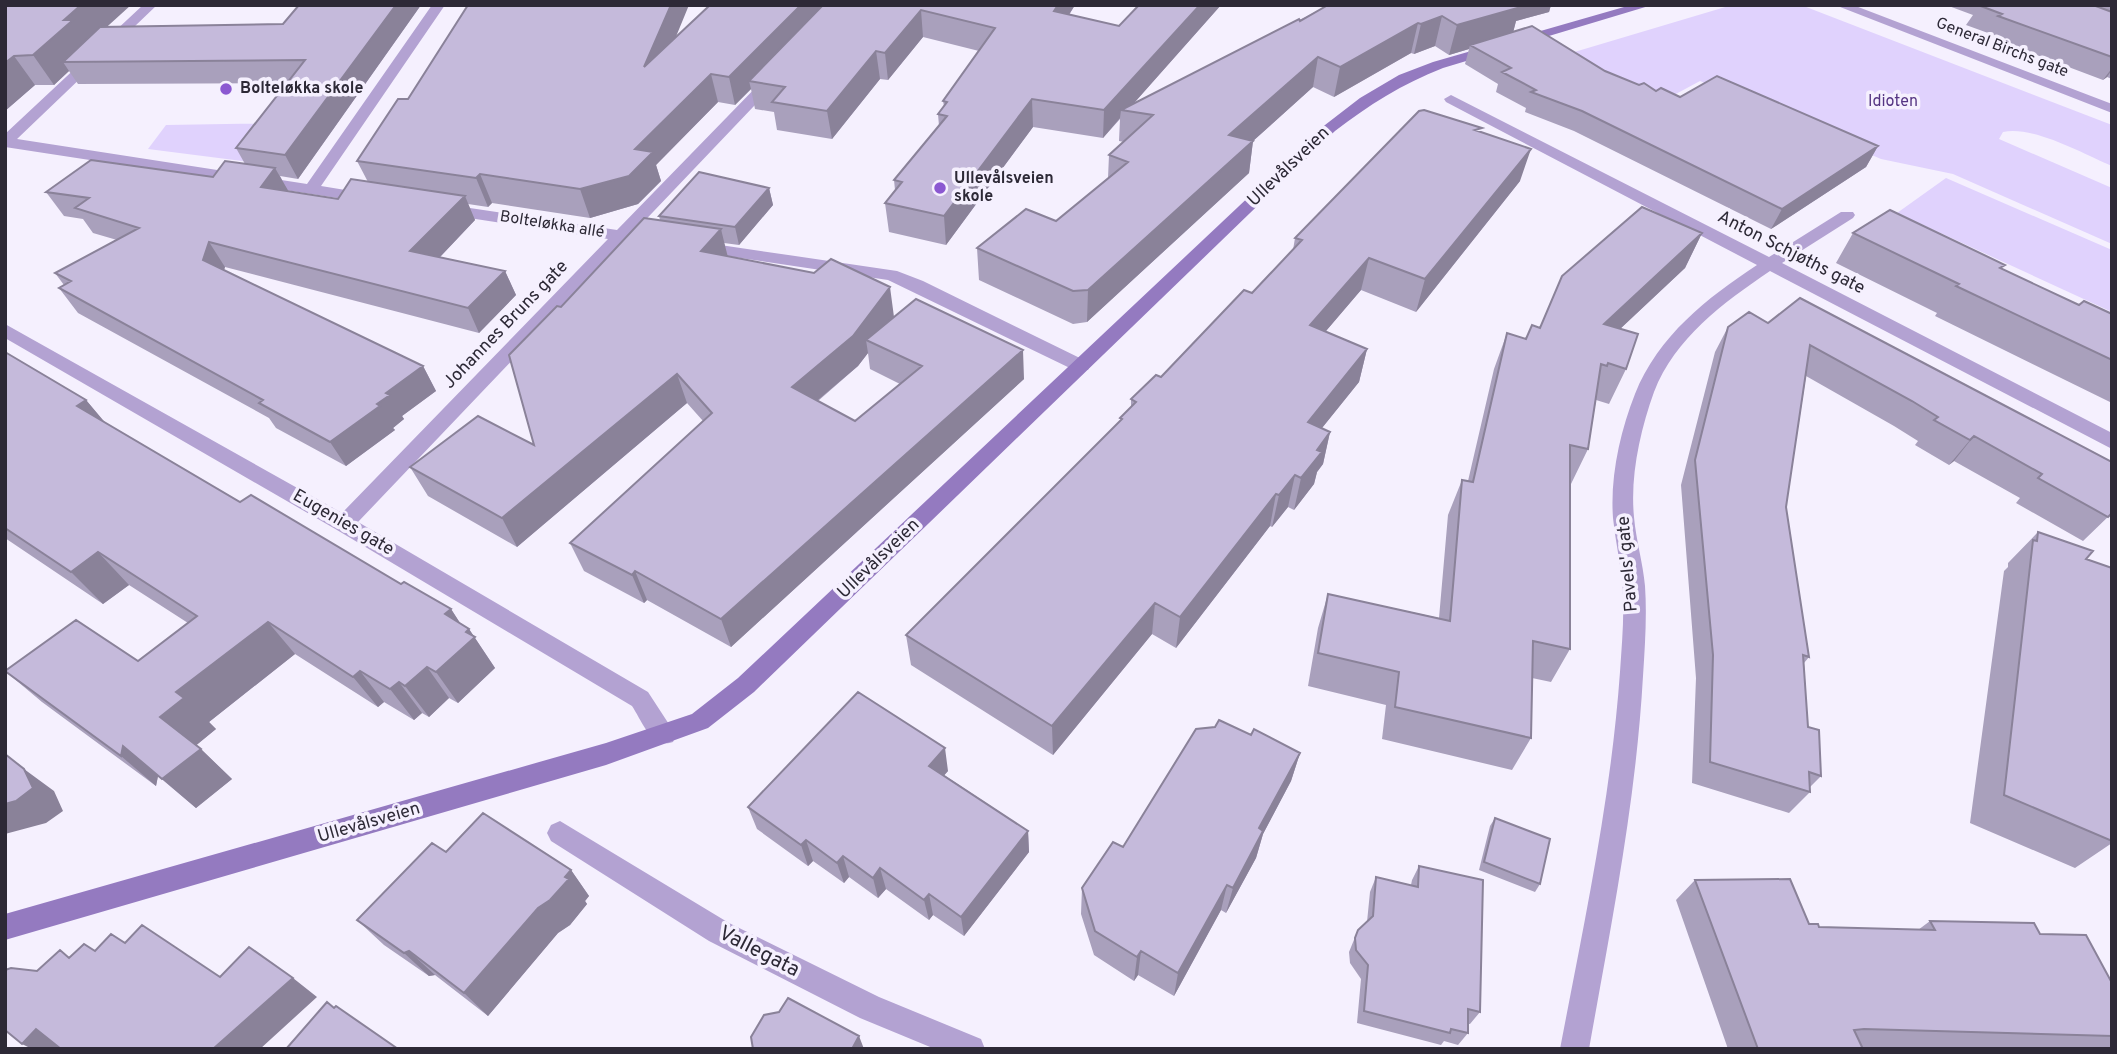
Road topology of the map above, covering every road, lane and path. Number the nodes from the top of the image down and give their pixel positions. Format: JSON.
{"nodes":[{"id":1,"x":152,"y":5,"type":"edge"},
{"id":2,"x":439,"y":5,"type":"edge"},
{"id":3,"x":1646,"y":5,"type":"edge"},
{"id":4,"x":1841,"y":5,"type":"edge"},
{"id":5,"x":787,"y":64,"type":"edge"},
{"id":6,"x":1451,"y":99,"type":"dead end"},
{"id":7,"x":2112,"y":109,"type":"edge"},
{"id":8,"x":5,"y":142,"type":"edge"},
{"id":9,"x":311,"y":189,"type":"junction"},
{"id":10,"x":387,"y":200,"type":"edge"},
{"id":11,"x":426,"y":206,"type":"edge"},
{"id":12,"x":1847,"y":215,"type":"dead end"},
{"id":13,"x":621,"y":236,"type":"junction"},
{"id":14,"x":1769,"y":265,"type":"junction"},
{"id":15,"x":5,"y":331,"type":"edge"},
{"id":16,"x":1081,"y":366,"type":"junction"},
{"id":17,"x":2112,"y":442,"type":"edge"},
{"id":18,"x":344,"y":523,"type":"junction"},
{"id":19,"x":664,"y":735,"type":"junction"},
{"id":20,"x":560,"y":833,"type":"dead end"},
{"id":21,"x":5,"y":927,"type":"edge"},
{"id":22,"x":971,"y":1049,"type":"edge"},
{"id":23,"x":1574,"y":1049,"type":"edge"}],
"edges":[{"from":1,"to":8,"type":"street"},
{"from":2,"to":9,"type":"street"},
{"from":3,"to":16,"type":"street","name":"Ullevålsveien"},
{"from":4,"to":7,"type":"street","name":"General Birchs gate"},
{"from":5,"to":13,"type":"street","name":"Johannes Bruns gate"},
{"from":6,"to":14,"type":"street","name":"Anton Schjøths gate"},
{"from":8,"to":9,"type":"street"},
{"from":9,"to":10,"type":"street"},
{"from":11,"to":13,"type":"street","name":"Bolteløkka allé"},
{"from":12,"to":14,"type":"street","name":"Pavels' gate"},
{"from":13,"to":16,"type":"street","name":"Bolteløkka allé"},
{"from":13,"to":18,"type":"street","name":"Johannes Bruns gate"},
{"from":14,"to":17,"type":"street","name":"Anton Schjøths gate"},
{"from":14,"to":23,"type":"street","name":"Pavels' gate"},
{"from":15,"to":18,"type":"street","name":"Eugenies gate"},
{"from":16,"to":19,"type":"street","name":"Ullevålsveien"},
{"from":18,"to":19,"type":"street","name":"Eugenies gate"},
{"from":19,"to":21,"type":"street","name":"Ullevålsveien"},
{"from":20,"to":22,"type":"street","name":"Vallegata"}]}
